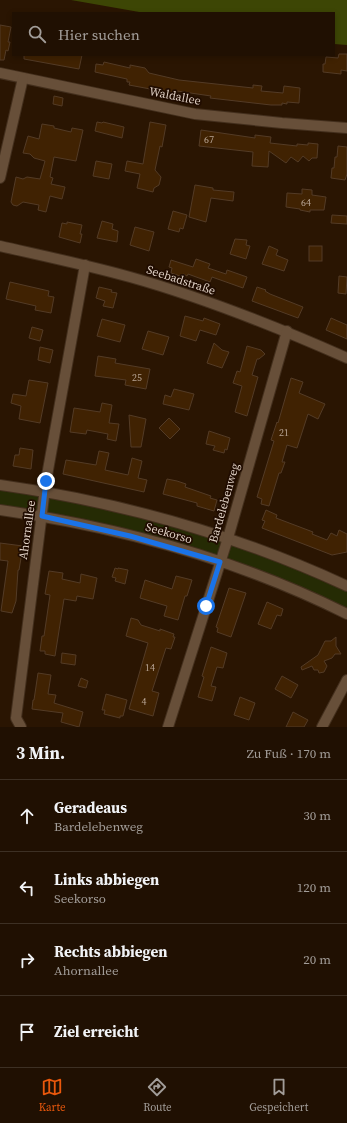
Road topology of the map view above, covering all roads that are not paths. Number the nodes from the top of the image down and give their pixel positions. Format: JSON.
{"nodes":[{"id":1,"x":0,"y":73,"type":"edge"},
{"id":2,"x":23,"y":78,"type":"junction"},
{"id":3,"x":347,"y":128,"type":"edge"},
{"id":4,"x":0,"y":178,"type":"edge"},
{"id":5,"x":0,"y":246,"type":"edge"},
{"id":6,"x":85,"y":265,"type":"junction"},
{"id":7,"x":287,"y":331,"type":"junction"},
{"id":8,"x":347,"y":358,"type":"edge"},
{"id":9,"x":0,"y":485,"type":"edge"},
{"id":10,"x":45,"y":491,"type":"junction"},
{"id":11,"x":0,"y":510,"type":"edge"},
{"id":12,"x":42,"y":516,"type":"junction"},
{"id":13,"x":228,"y":538,"type":"junction"},
{"id":14,"x":220,"y":562,"type":"junction"},
{"id":15,"x":347,"y":586,"type":"edge"},
{"id":16,"x":347,"y":614,"type":"edge"},
{"id":17,"x":347,"y":680,"type":"edge"},
{"id":18,"x":21,"y":727,"type":"edge"},
{"id":19,"x":168,"y":727,"type":"edge"},
{"id":20,"x":322,"y":727,"type":"edge"}],
"edges":[{"from":1,"to":2,"type":"street","name":"Waldallee"},
{"from":2,"to":3,"type":"street","name":"Waldallee"},
{"from":2,"to":4,"type":"street"},
{"from":5,"to":6,"type":"street","name":"Seebadstraße"},
{"from":6,"to":7,"type":"street","name":"Seebadstraße"},
{"from":6,"to":10,"type":"street","name":"Ahornallee"},
{"from":7,"to":8,"type":"street","name":"Seebadstraße"},
{"from":7,"to":13,"type":"street","name":"Bardelebenweg"},
{"from":9,"to":10,"type":"street","name":"Seekorso"},
{"from":10,"to":12,"type":"street","name":"Ahornallee"},
{"from":10,"to":13,"type":"street","name":"Seekorso"},
{"from":11,"to":12,"type":"street","name":"Seekorso"},
{"from":12,"to":14,"type":"street","name":"Seekorso"},
{"from":12,"to":18,"type":"street","name":"Ahornallee"},
{"from":13,"to":14,"type":"street","name":"Bardelebenweg"},
{"from":13,"to":15,"type":"street","name":"Seekorso"},
{"from":14,"to":16,"type":"street","name":"Seekorso"},
{"from":14,"to":19,"type":"street","name":"Bardelebenweg"},
{"from":17,"to":20,"type":"street"}]}
